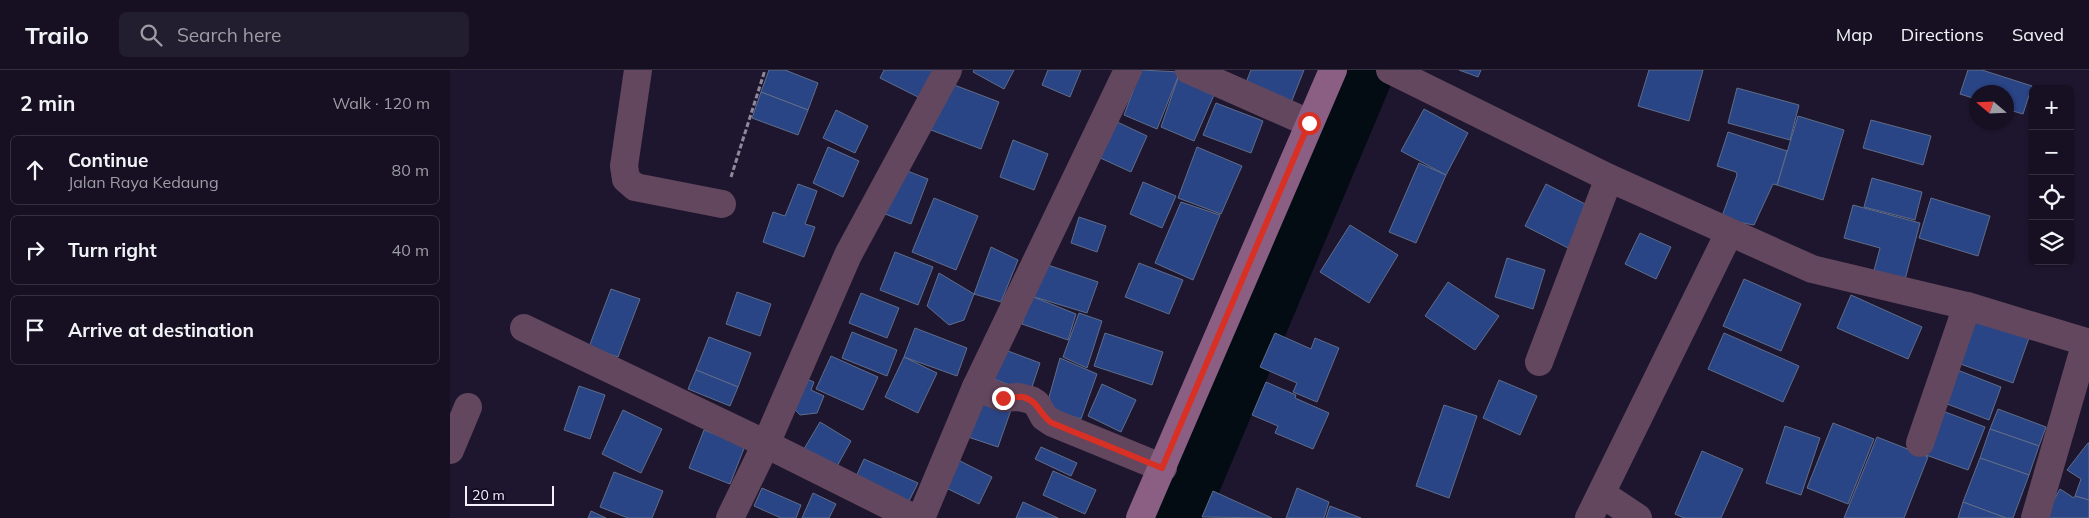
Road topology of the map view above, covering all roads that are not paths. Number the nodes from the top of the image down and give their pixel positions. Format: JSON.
{"nodes":[{"id":1,"x":638,"y":70,"type":"edge"},
{"id":2,"x":948,"y":70,"type":"edge"},
{"id":3,"x":1128,"y":70,"type":"edge"},
{"id":4,"x":1188,"y":70,"type":"edge"},
{"id":5,"x":1333,"y":70,"type":"edge"},
{"id":6,"x":1390,"y":70,"type":"edge"},
{"id":7,"x":1309,"y":123,"type":"junction"},
{"id":8,"x":1609,"y":178,"type":"junction"},
{"id":9,"x":722,"y":204,"type":"road end"},
{"id":10,"x":1729,"y":233,"type":"junction"},
{"id":11,"x":1967,"y":306,"type":"junction"},
{"id":12,"x":524,"y":328,"type":"dead end"},
{"id":13,"x":2088,"y":342,"type":"edge"},
{"id":14,"x":1539,"y":362,"type":"dead end"},
{"id":15,"x":976,"y":387,"type":"junction"},
{"id":16,"x":468,"y":407,"type":"dead end"},
{"id":17,"x":1920,"y":443,"type":"dead end"},
{"id":18,"x":766,"y":444,"type":"junction"},
{"id":19,"x":450,"y":450,"type":"edge"},
{"id":20,"x":1162,"y":468,"type":"junction"},
{"id":21,"x":1602,"y":494,"type":"junction"},
{"id":22,"x":730,"y":518,"type":"edge"},
{"id":23,"x":914,"y":518,"type":"edge"},
{"id":24,"x":922,"y":518,"type":"edge"},
{"id":25,"x":1140,"y":518,"type":"edge"},
{"id":26,"x":1588,"y":518,"type":"edge"},
{"id":27,"x":1638,"y":518,"type":"edge"},
{"id":28,"x":2035,"y":518,"type":"edge"}],
"edges":[{"from":1,"to":9,"type":"street"},
{"from":2,"to":18,"type":"street"},
{"from":3,"to":15,"type":"street"},
{"from":4,"to":7,"type":"street"},
{"from":5,"to":7,"type":"street"},
{"from":6,"to":8,"type":"street"},
{"from":7,"to":20,"type":"street"},
{"from":8,"to":10,"type":"street"},
{"from":8,"to":14,"type":"street"},
{"from":10,"to":11,"type":"street"},
{"from":10,"to":21,"type":"street"},
{"from":11,"to":13,"type":"street"},
{"from":11,"to":17,"type":"street"},
{"from":12,"to":18,"type":"street"},
{"from":13,"to":28,"type":"street"},
{"from":15,"to":20,"type":"street"},
{"from":15,"to":24,"type":"street"},
{"from":16,"to":19,"type":"street"},
{"from":18,"to":22,"type":"street"},
{"from":18,"to":23,"type":"street"},
{"from":20,"to":25,"type":"street"},
{"from":21,"to":26,"type":"street"},
{"from":21,"to":27,"type":"street"}]}
